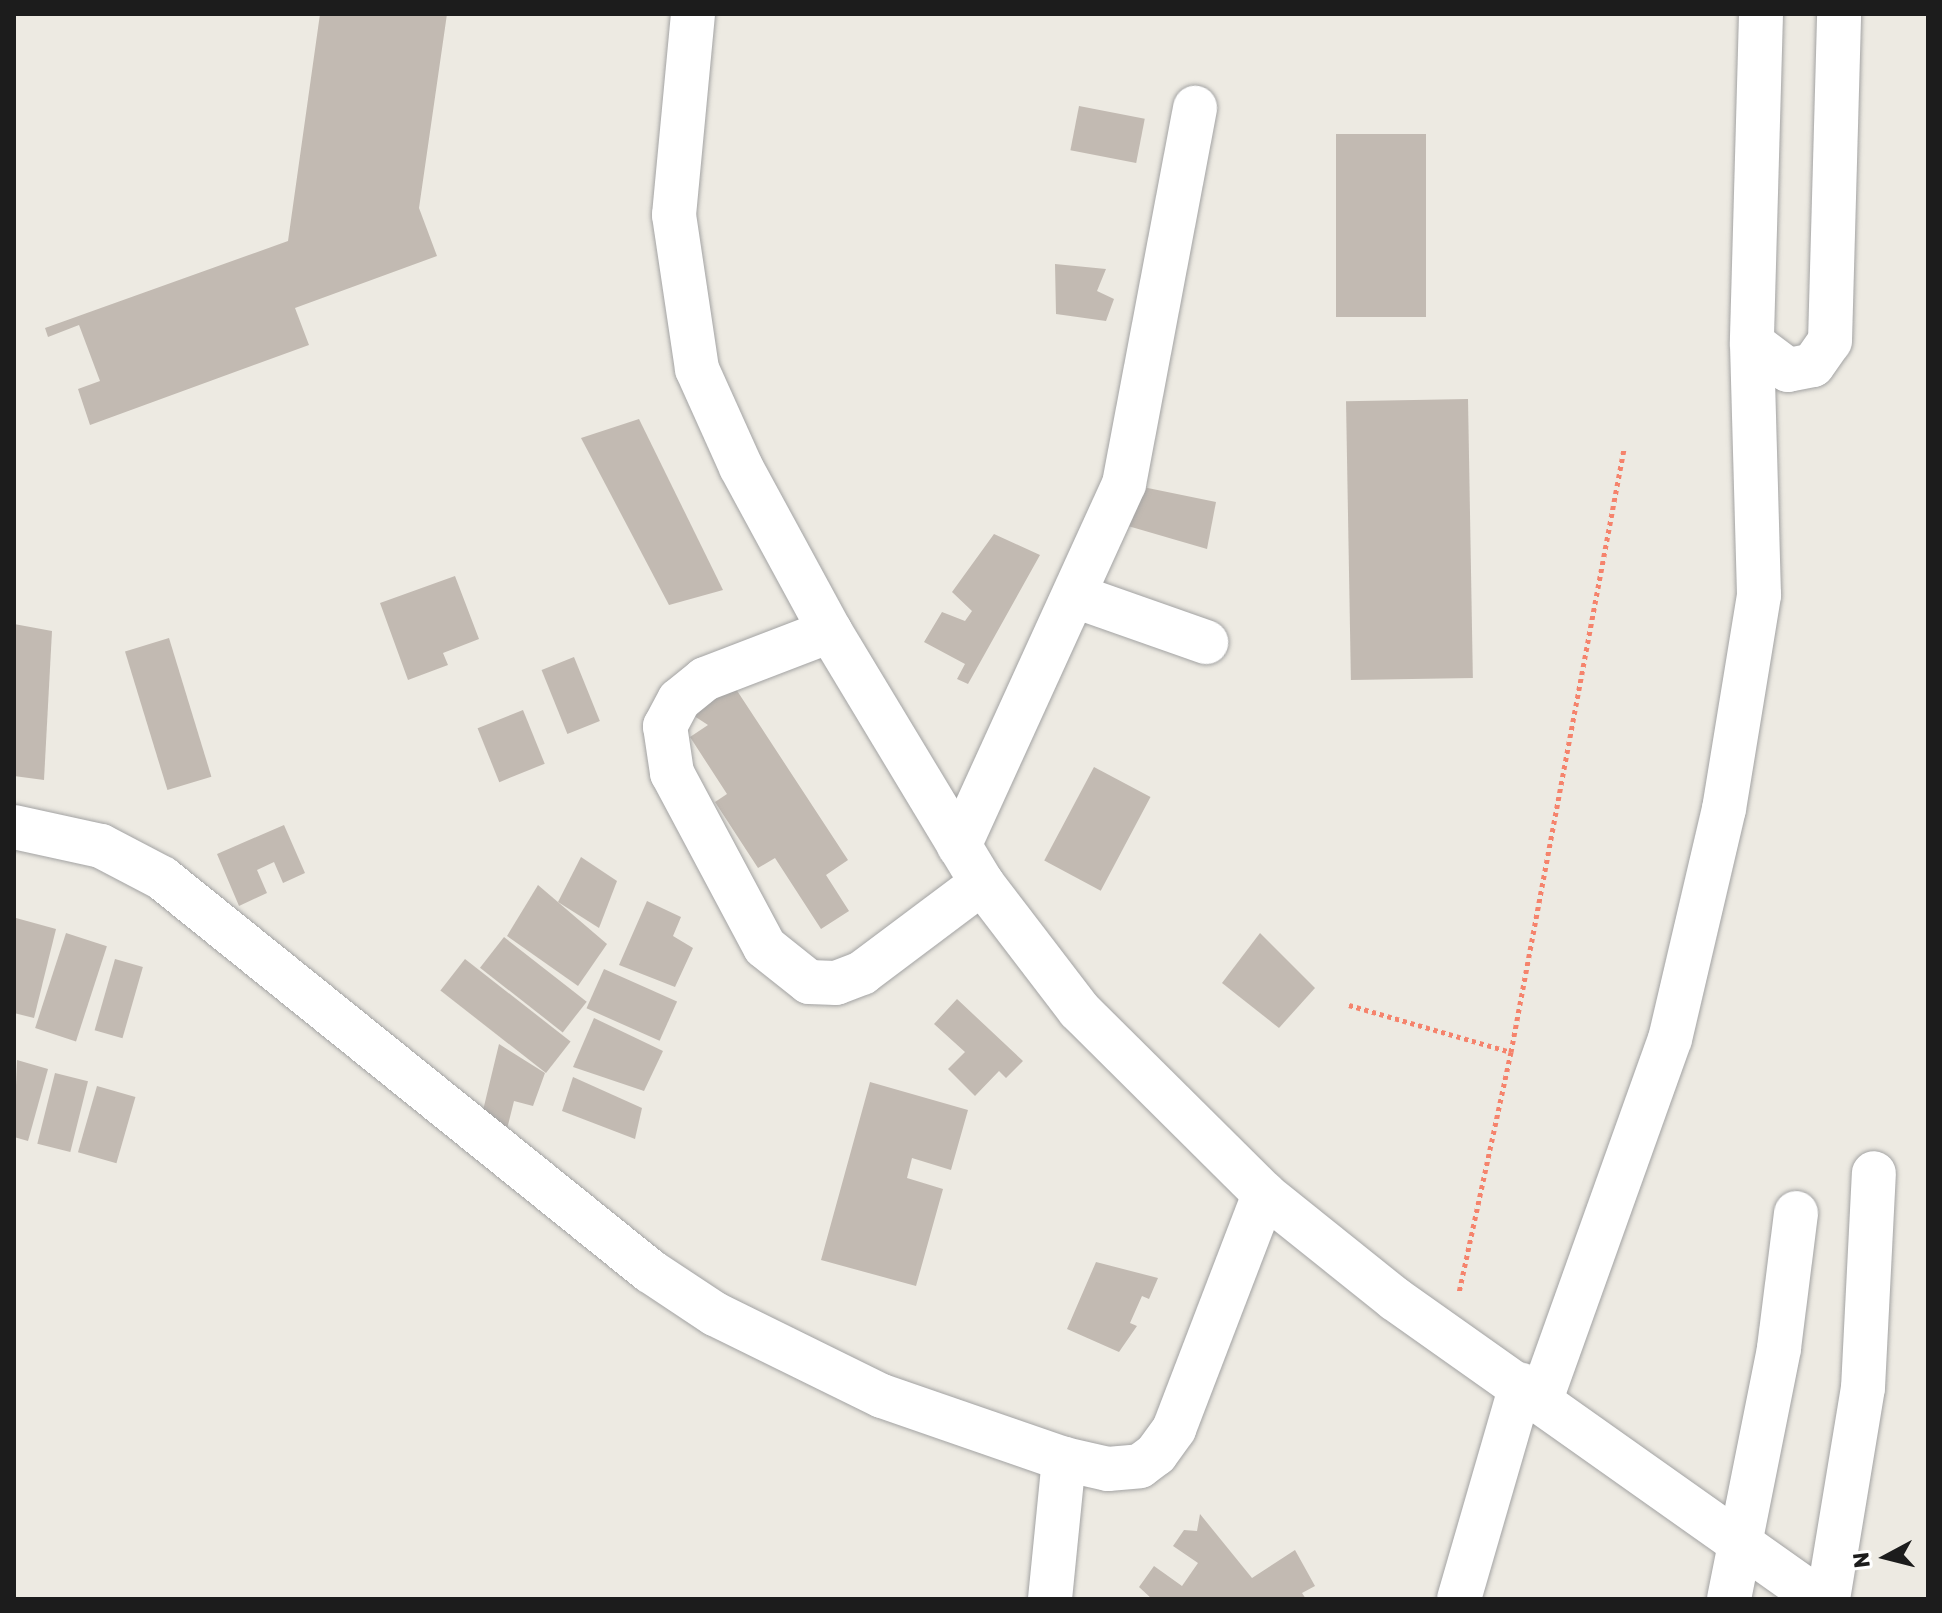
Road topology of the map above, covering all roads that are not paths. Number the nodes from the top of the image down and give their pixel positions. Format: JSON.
{"nodes":[{"id":1,"x":693,"y":14,"type":"edge"},
{"id":2,"x":1761,"y":14,"type":"edge"},
{"id":3,"x":1839,"y":14,"type":"edge"},
{"id":4,"x":1195,"y":108,"type":"dead end"},
{"id":5,"x":1752,"y":343,"type":"junction"},
{"id":6,"x":1078,"y":597,"type":"junction"},
{"id":7,"x":830,"y":631,"type":"junction"},
{"id":8,"x":1206,"y":642,"type":"dead end"},
{"id":9,"x":14,"y":827,"type":"edge"},
{"id":10,"x":959,"y":846,"type":"junction"},
{"id":11,"x":982,"y":883,"type":"junction"},
{"id":12,"x":1874,"y":1173,"type":"dead end"},
{"id":13,"x":1264,"y":1194,"type":"junction"},
{"id":14,"x":1796,"y":1213,"type":"dead end"},
{"id":15,"x":1531,"y":1392,"type":"junction"},
{"id":16,"x":1064,"y":1459,"type":"junction"},
{"id":17,"x":1740,"y":1542,"type":"junction"},
{"id":18,"x":1050,"y":1599,"type":"edge"},
{"id":19,"x":1459,"y":1599,"type":"edge"},
{"id":20,"x":1729,"y":1599,"type":"edge"},
{"id":21,"x":1819,"y":1599,"type":"edge"},
{"id":22,"x":1828,"y":1599,"type":"edge"}],
"edges":[{"from":1,"to":7,"type":"street"},
{"from":2,"to":5,"type":"street"},
{"from":3,"to":5,"type":"street"},
{"from":4,"to":6,"type":"street"},
{"from":5,"to":15,"type":"street"},
{"from":6,"to":8,"type":"street"},
{"from":6,"to":10,"type":"street"},
{"from":7,"to":10,"type":"street"},
{"from":7,"to":11,"type":"street"},
{"from":9,"to":16,"type":"street"},
{"from":10,"to":11,"type":"street"},
{"from":11,"to":13,"type":"street"},
{"from":12,"to":22,"type":"street"},
{"from":13,"to":15,"type":"street"},
{"from":13,"to":16,"type":"street"},
{"from":14,"to":17,"type":"street"},
{"from":15,"to":17,"type":"street"},
{"from":15,"to":19,"type":"street"},
{"from":16,"to":18,"type":"street"},
{"from":17,"to":20,"type":"street"},
{"from":17,"to":21,"type":"street"}]}
